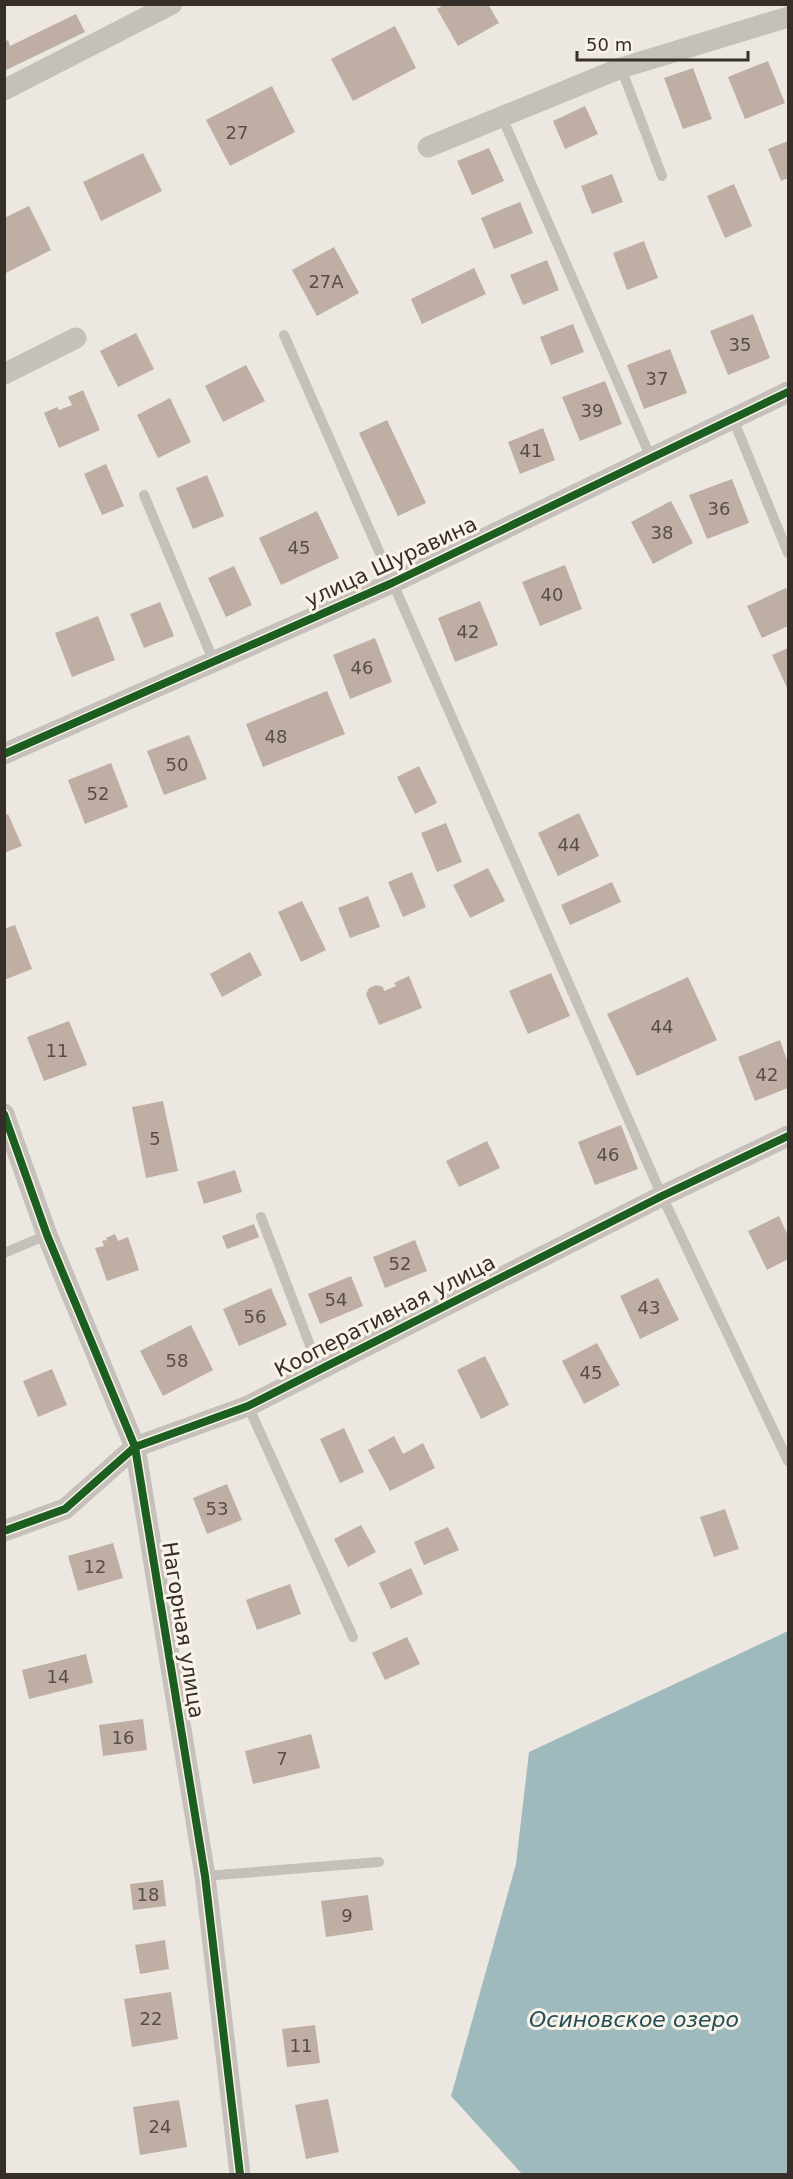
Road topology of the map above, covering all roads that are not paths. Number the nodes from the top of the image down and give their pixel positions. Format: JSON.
{"nodes":[{"id":1,"x":171,"y":4,"type":"edge"},
{"id":2,"x":789,"y":17,"type":"edge"},
{"id":3,"x":621,"y":68,"type":"junction"},
{"id":4,"x":4,"y":90,"type":"edge"},
{"id":5,"x":502,"y":117,"type":"junction"},
{"id":6,"x":428,"y":147,"type":"dead end"},
{"id":7,"x":662,"y":176,"type":"dead end"},
{"id":8,"x":284,"y":335,"type":"dead end"},
{"id":9,"x":76,"y":338,"type":"dead end"},
{"id":10,"x":4,"y":374,"type":"edge"},
{"id":11,"x":789,"y":392,"type":"edge"},
{"id":12,"x":733,"y":419,"type":"junction"},
{"id":13,"x":651,"y":458,"type":"junction"},
{"id":14,"x":144,"y":495,"type":"dead end"},
{"id":15,"x":789,"y":553,"type":"edge"},
{"id":16,"x":392,"y":583,"type":"junction"},
{"id":17,"x":214,"y":662,"type":"junction"},
{"id":18,"x":4,"y":754,"type":"edge"},
{"id":19,"x":4,"y":1114,"type":"edge"},
{"id":20,"x":789,"y":1136,"type":"edge"},
{"id":21,"x":662,"y":1196,"type":"junction"},
{"id":22,"x":261,"y":1217,"type":"dead end"},
{"id":23,"x":47,"y":1235,"type":"junction"},
{"id":24,"x":4,"y":1253,"type":"edge"},
{"id":25,"x":319,"y":1369,"type":"junction"},
{"id":26,"x":248,"y":1406,"type":"junction"},
{"id":27,"x":135,"y":1447,"type":"junction"},
{"id":28,"x":789,"y":1461,"type":"edge"},
{"id":29,"x":4,"y":1532,"type":"edge"},
{"id":30,"x":352,"y":1637,"type":"dead end"},
{"id":31,"x":379,"y":1862,"type":"dead end"},
{"id":32,"x":205,"y":1876,"type":"junction"},
{"id":33,"x":240,"y":2175,"type":"edge"}],
"edges":[{"from":1,"to":4,"type":"street"},
{"from":2,"to":3,"type":"street"},
{"from":3,"to":5,"type":"street"},
{"from":3,"to":7,"type":"lane"},
{"from":5,"to":6,"type":"street"},
{"from":5,"to":13,"type":"lane"},
{"from":8,"to":16,"type":"lane"},
{"from":9,"to":10,"type":"street"},
{"from":11,"to":12,"type":"street","name":"улица Шуравина"},
{"from":12,"to":13,"type":"street","name":"улица Шуравина"},
{"from":12,"to":15,"type":"lane"},
{"from":13,"to":16,"type":"street","name":"улица Шуравина"},
{"from":14,"to":17,"type":"lane"},
{"from":16,"to":17,"type":"street","name":"улица Шуравина"},
{"from":16,"to":21,"type":"lane"},
{"from":17,"to":18,"type":"street","name":"улица Шуравина"},
{"from":19,"to":23,"type":"street","name":"Нагорная улица"},
{"from":20,"to":21,"type":"street","name":"Кооперативная улица"},
{"from":21,"to":25,"type":"street","name":"Кооперативная улица"},
{"from":21,"to":28,"type":"lane"},
{"from":22,"to":25,"type":"lane"},
{"from":23,"to":24,"type":"lane"},
{"from":23,"to":27,"type":"street","name":"Нагорная улица"},
{"from":25,"to":26,"type":"street","name":"Кооперативная улица"},
{"from":26,"to":27,"type":"street","name":"Кооперативная улица"},
{"from":26,"to":30,"type":"lane"},
{"from":27,"to":29,"type":"street","name":"Кооперативная улица"},
{"from":27,"to":32,"type":"street","name":"Нагорная улица"},
{"from":31,"to":32,"type":"lane"},
{"from":32,"to":33,"type":"street","name":"Нагорная улица"}]}
